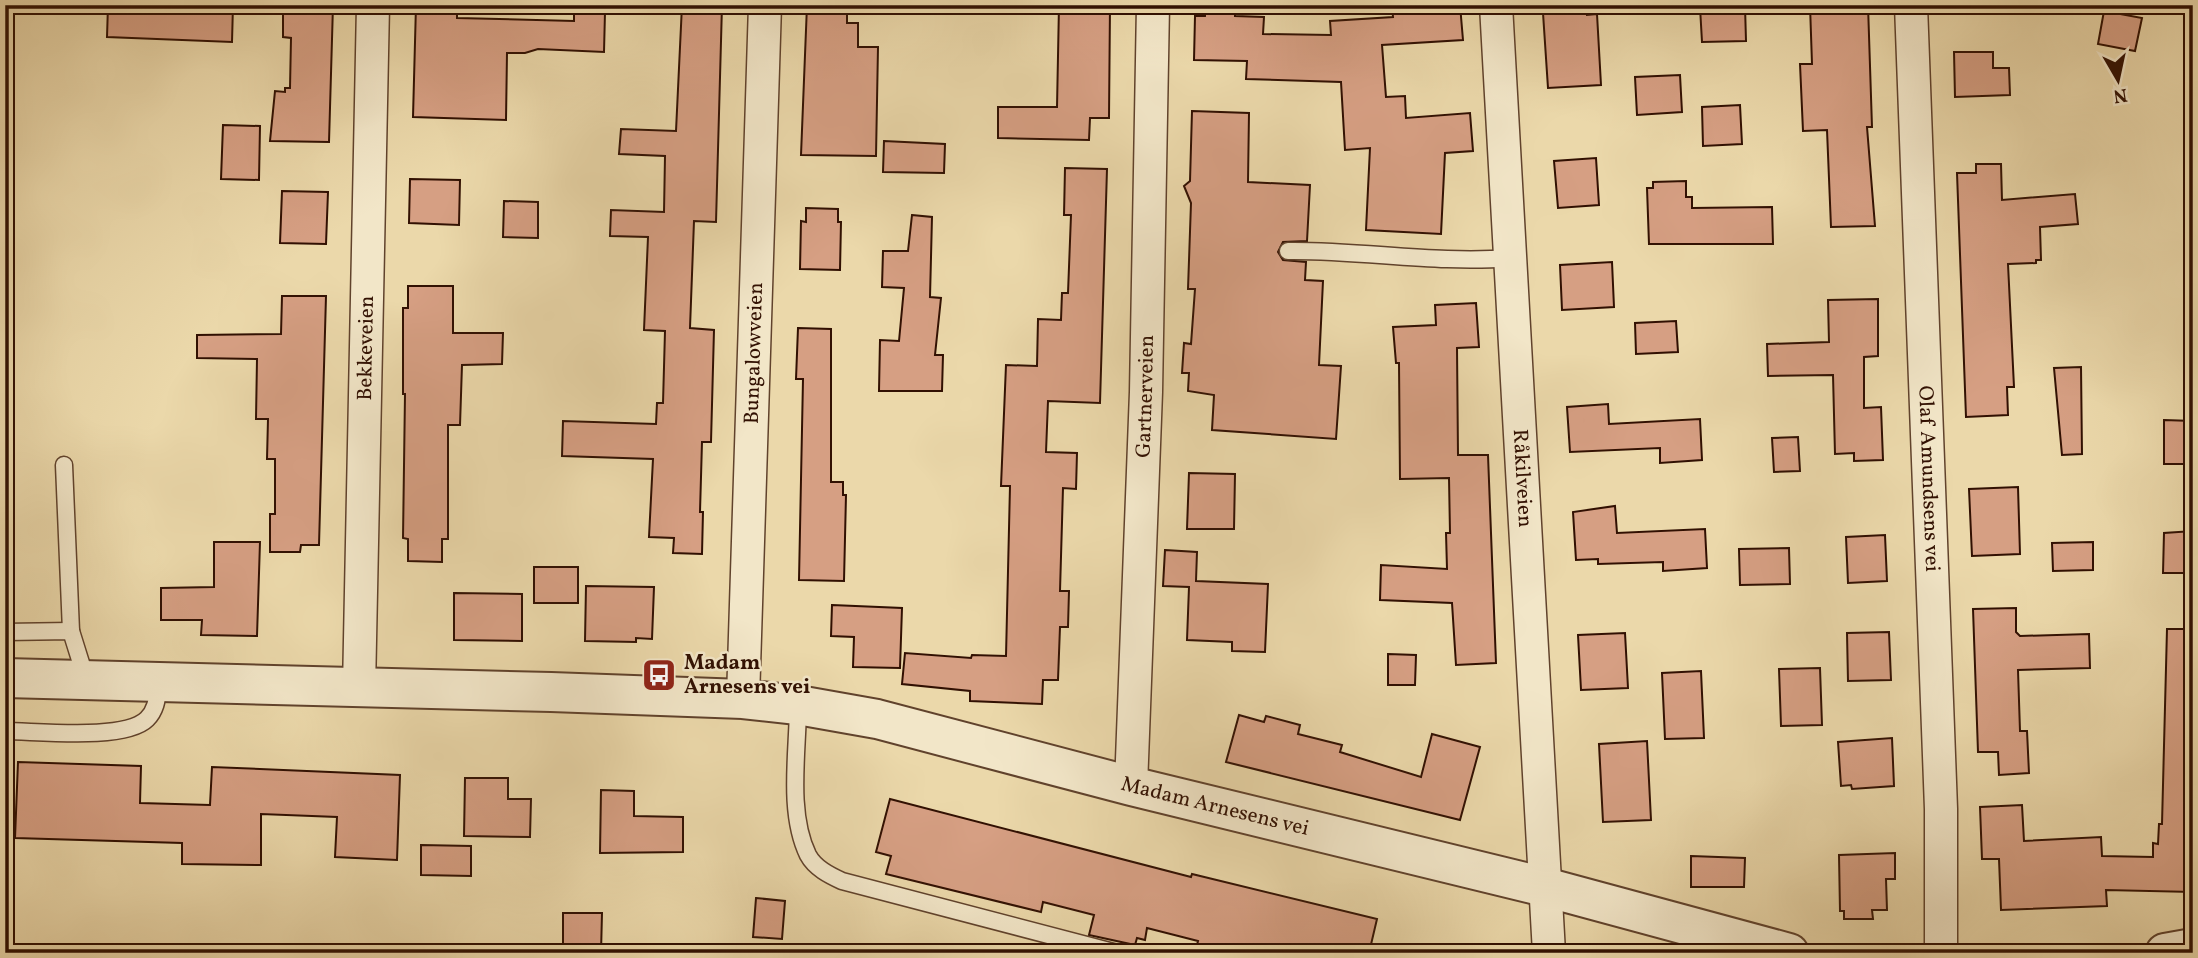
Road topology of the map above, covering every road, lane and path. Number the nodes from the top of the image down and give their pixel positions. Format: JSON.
{"nodes":[{"id":1,"x":373,"y":5,"type":"edge"},
{"id":2,"x":765,"y":5,"type":"edge"},
{"id":3,"x":1153,"y":5,"type":"edge"},
{"id":4,"x":1496,"y":5,"type":"edge"},
{"id":5,"x":1911,"y":5,"type":"edge"},
{"id":6,"x":1288,"y":251,"type":"dead end"},
{"id":7,"x":1510,"y":258,"type":"junction"},
{"id":8,"x":64,"y":465,"type":"dead end"},
{"id":9,"x":71,"y":631,"type":"junction"},
{"id":10,"x":5,"y":632,"type":"edge"},
{"id":11,"x":5,"y":678,"type":"edge"},
{"id":12,"x":87,"y":681,"type":"junction"},
{"id":13,"x":159,"y":683,"type":"junction"},
{"id":14,"x":359,"y":689,"type":"junction"},
{"id":15,"x":743,"y":699,"type":"junction"},
{"id":16,"x":798,"y":705,"type":"junction"},
{"id":17,"x":5,"y":731,"type":"edge"},
{"id":18,"x":1131,"y":786,"type":"junction"},
{"id":19,"x":1545,"y":887,"type":"junction"},
{"id":20,"x":2193,"y":948,"type":"edge"},
{"id":21,"x":1117,"y":953,"type":"edge"},
{"id":22,"x":1549,"y":953,"type":"edge"},
{"id":23,"x":1789,"y":953,"type":"edge"},
{"id":24,"x":1941,"y":953,"type":"edge"},
{"id":25,"x":2165,"y":953,"type":"edge"}],
"edges":[{"from":1,"to":14,"type":"street","name":"Bekkeveien"},
{"from":2,"to":15,"type":"street","name":"Bungalowveien"},
{"from":3,"to":18,"type":"street","name":"Gartnerveien"},
{"from":4,"to":7,"type":"street","name":"Råkilveien"},
{"from":5,"to":24,"type":"street","name":"Olaf Amundsens vei"},
{"from":6,"to":7,"type":"lane"},
{"from":7,"to":19,"type":"street","name":"Råkilveien"},
{"from":8,"to":9,"type":"lane"},
{"from":9,"to":10,"type":"lane"},
{"from":9,"to":12,"type":"lane"},
{"from":11,"to":12,"type":"street","name":"Madam Arnesens vei"},
{"from":12,"to":13,"type":"street","name":"Madam Arnesens vei"},
{"from":13,"to":14,"type":"street","name":"Madam Arnesens vei"},
{"from":13,"to":17,"type":"lane"},
{"from":14,"to":15,"type":"street","name":"Madam Arnesens vei"},
{"from":15,"to":16,"type":"street","name":"Madam Arnesens vei"},
{"from":16,"to":18,"type":"street","name":"Madam Arnesens vei"},
{"from":16,"to":21,"type":"lane"},
{"from":18,"to":19,"type":"street","name":"Madam Arnesens vei"},
{"from":19,"to":22,"type":"street","name":"Råkilveien"},
{"from":19,"to":23,"type":"street","name":"Madam Arnesens vei"},
{"from":20,"to":25,"type":"street"}]}
